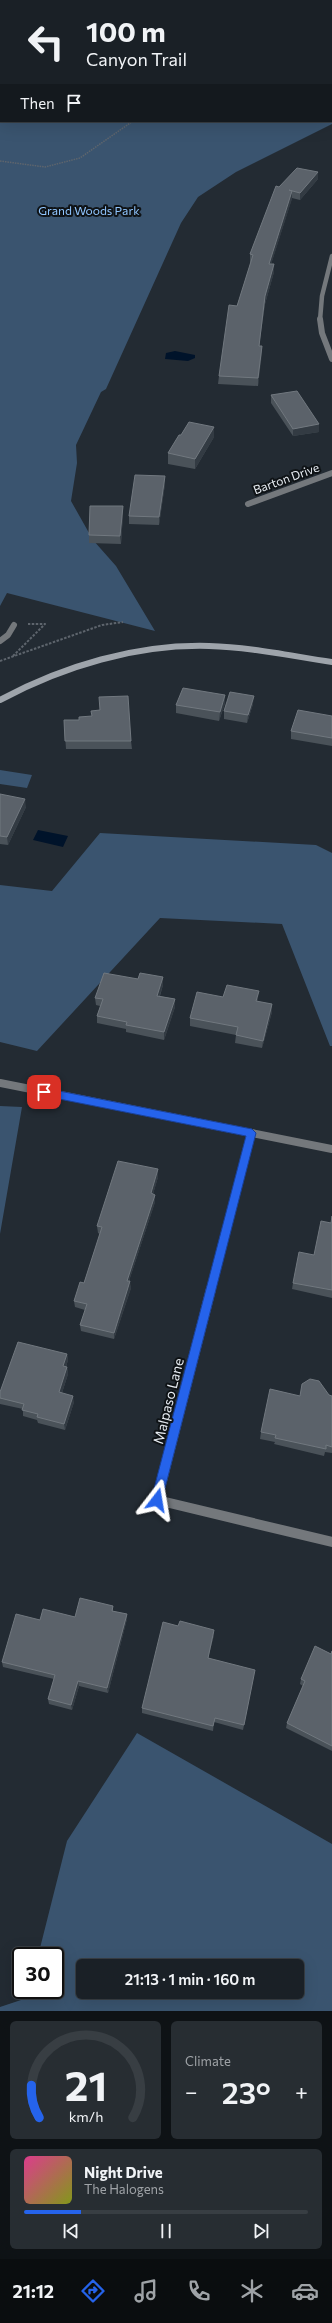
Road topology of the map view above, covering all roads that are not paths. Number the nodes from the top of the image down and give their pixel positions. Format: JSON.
{"nodes":[{"id":1,"x":332,"y":256,"type":"edge"},
{"id":2,"x":332,"y":359,"type":"edge"},
{"id":3,"x":332,"y":473,"type":"edge"},
{"id":4,"x":248,"y":504,"type":"dead end"},
{"id":5,"x":14,"y":625,"type":"dead end"},
{"id":6,"x":0,"y":641,"type":"edge"},
{"id":7,"x":332,"y":662,"type":"edge"},
{"id":8,"x":0,"y":700,"type":"edge"},
{"id":9,"x":0,"y":1083,"type":"edge"},
{"id":10,"x":252,"y":1133,"type":"junction"},
{"id":11,"x":332,"y":1148,"type":"edge"},
{"id":12,"x":332,"y":1542,"type":"edge"}],
"edges":[{"from":1,"to":2,"type":"street"},
{"from":3,"to":4,"type":"street","name":"Barton Drive"},
{"from":5,"to":6,"type":"street"},
{"from":7,"to":8,"type":"street"},
{"from":9,"to":10,"type":"street"},
{"from":10,"to":11,"type":"street"},
{"from":10,"to":12,"type":"street","name":"Malpaso Lane"}]}
